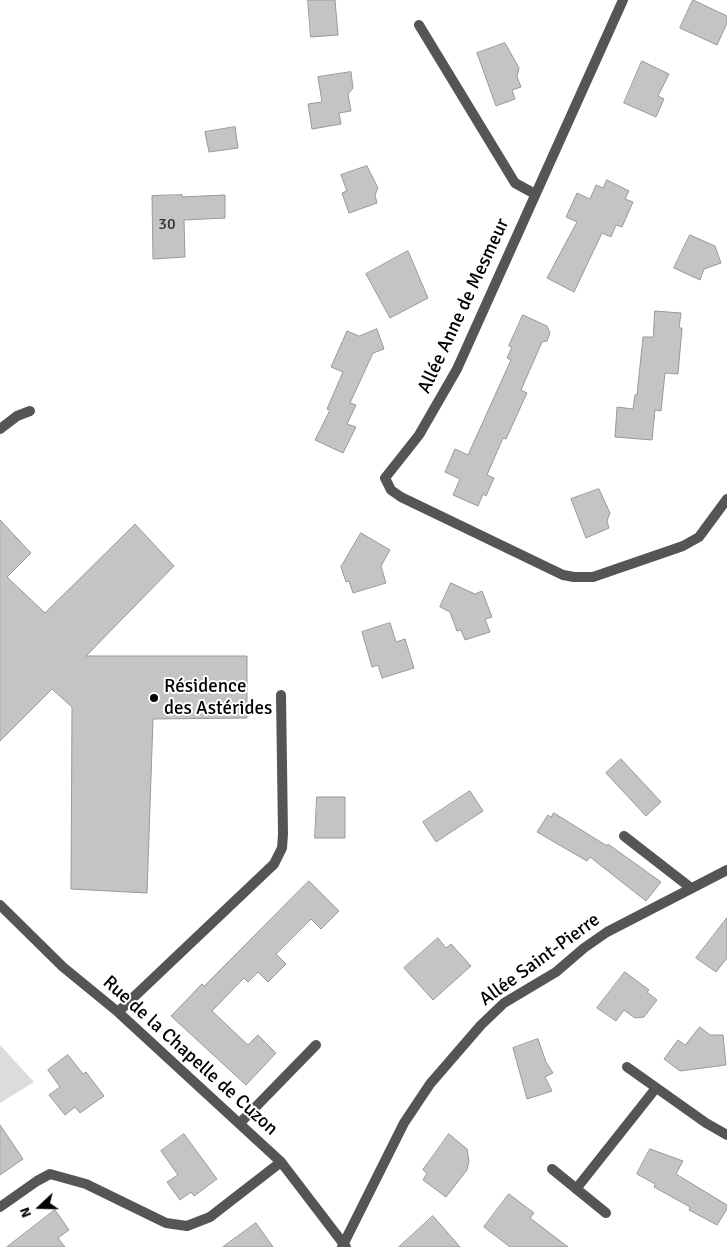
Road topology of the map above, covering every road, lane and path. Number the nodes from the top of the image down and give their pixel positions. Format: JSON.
{"nodes":[{"id":1,"x":623,"y":0,"type":"edge"},
{"id":2,"x":419,"y":25,"type":"dead end"},
{"id":3,"x":535,"y":194,"type":"junction"},
{"id":4,"x":30,"y":411,"type":"dead end"},
{"id":5,"x":0,"y":429,"type":"edge"},
{"id":6,"x":727,"y":499,"type":"edge"},
{"id":7,"x":281,"y":695,"type":"dead end"},
{"id":8,"x":624,"y":836,"type":"dead end"},
{"id":9,"x":727,"y":870,"type":"edge"},
{"id":10,"x":691,"y":888,"type":"junction"},
{"id":11,"x":0,"y":905,"type":"edge"},
{"id":12,"x":118,"y":1012,"type":"junction"},
{"id":13,"x":316,"y":1045,"type":"dead end"},
{"id":14,"x":628,"y":1067,"type":"dead end"},
{"id":15,"x":656,"y":1088,"type":"junction"},
{"id":16,"x":240,"y":1123,"type":"junction"},
{"id":17,"x":727,"y":1135,"type":"edge"},
{"id":18,"x":281,"y":1162,"type":"junction"},
{"id":19,"x":552,"y":1169,"type":"dead end"},
{"id":20,"x":576,"y":1189,"type":"junction"},
{"id":21,"x":0,"y":1208,"type":"edge"},
{"id":22,"x":606,"y":1213,"type":"dead end"},
{"id":23,"x":344,"y":1246,"type":"edge"}],
"edges":[{"from":1,"to":3,"type":"street","name":"Allée Anne de Mesmeur"},
{"from":2,"to":3,"type":"street"},
{"from":3,"to":6,"type":"street","name":"Allée Anne de Mesmeur"},
{"from":4,"to":5,"type":"street"},
{"from":7,"to":12,"type":"street"},
{"from":8,"to":10,"type":"street"},
{"from":9,"to":10,"type":"street","name":"Allée Saint-Pierre"},
{"from":10,"to":23,"type":"street","name":"Allée Saint-Pierre"},
{"from":11,"to":12,"type":"street","name":"Rue de la Chapelle de Cuzon"},
{"from":12,"to":16,"type":"street","name":"Rue de la Chapelle de Cuzon"},
{"from":13,"to":16,"type":"street"},
{"from":14,"to":15,"type":"street"},
{"from":15,"to":17,"type":"street"},
{"from":15,"to":20,"type":"street"},
{"from":16,"to":18,"type":"street","name":"Rue de la Chapelle de Cuzon"},
{"from":18,"to":21,"type":"street"},
{"from":18,"to":23,"type":"street","name":"Rue de la Chapelle de Cuzon"},
{"from":19,"to":20,"type":"street"},
{"from":20,"to":22,"type":"street"}]}
